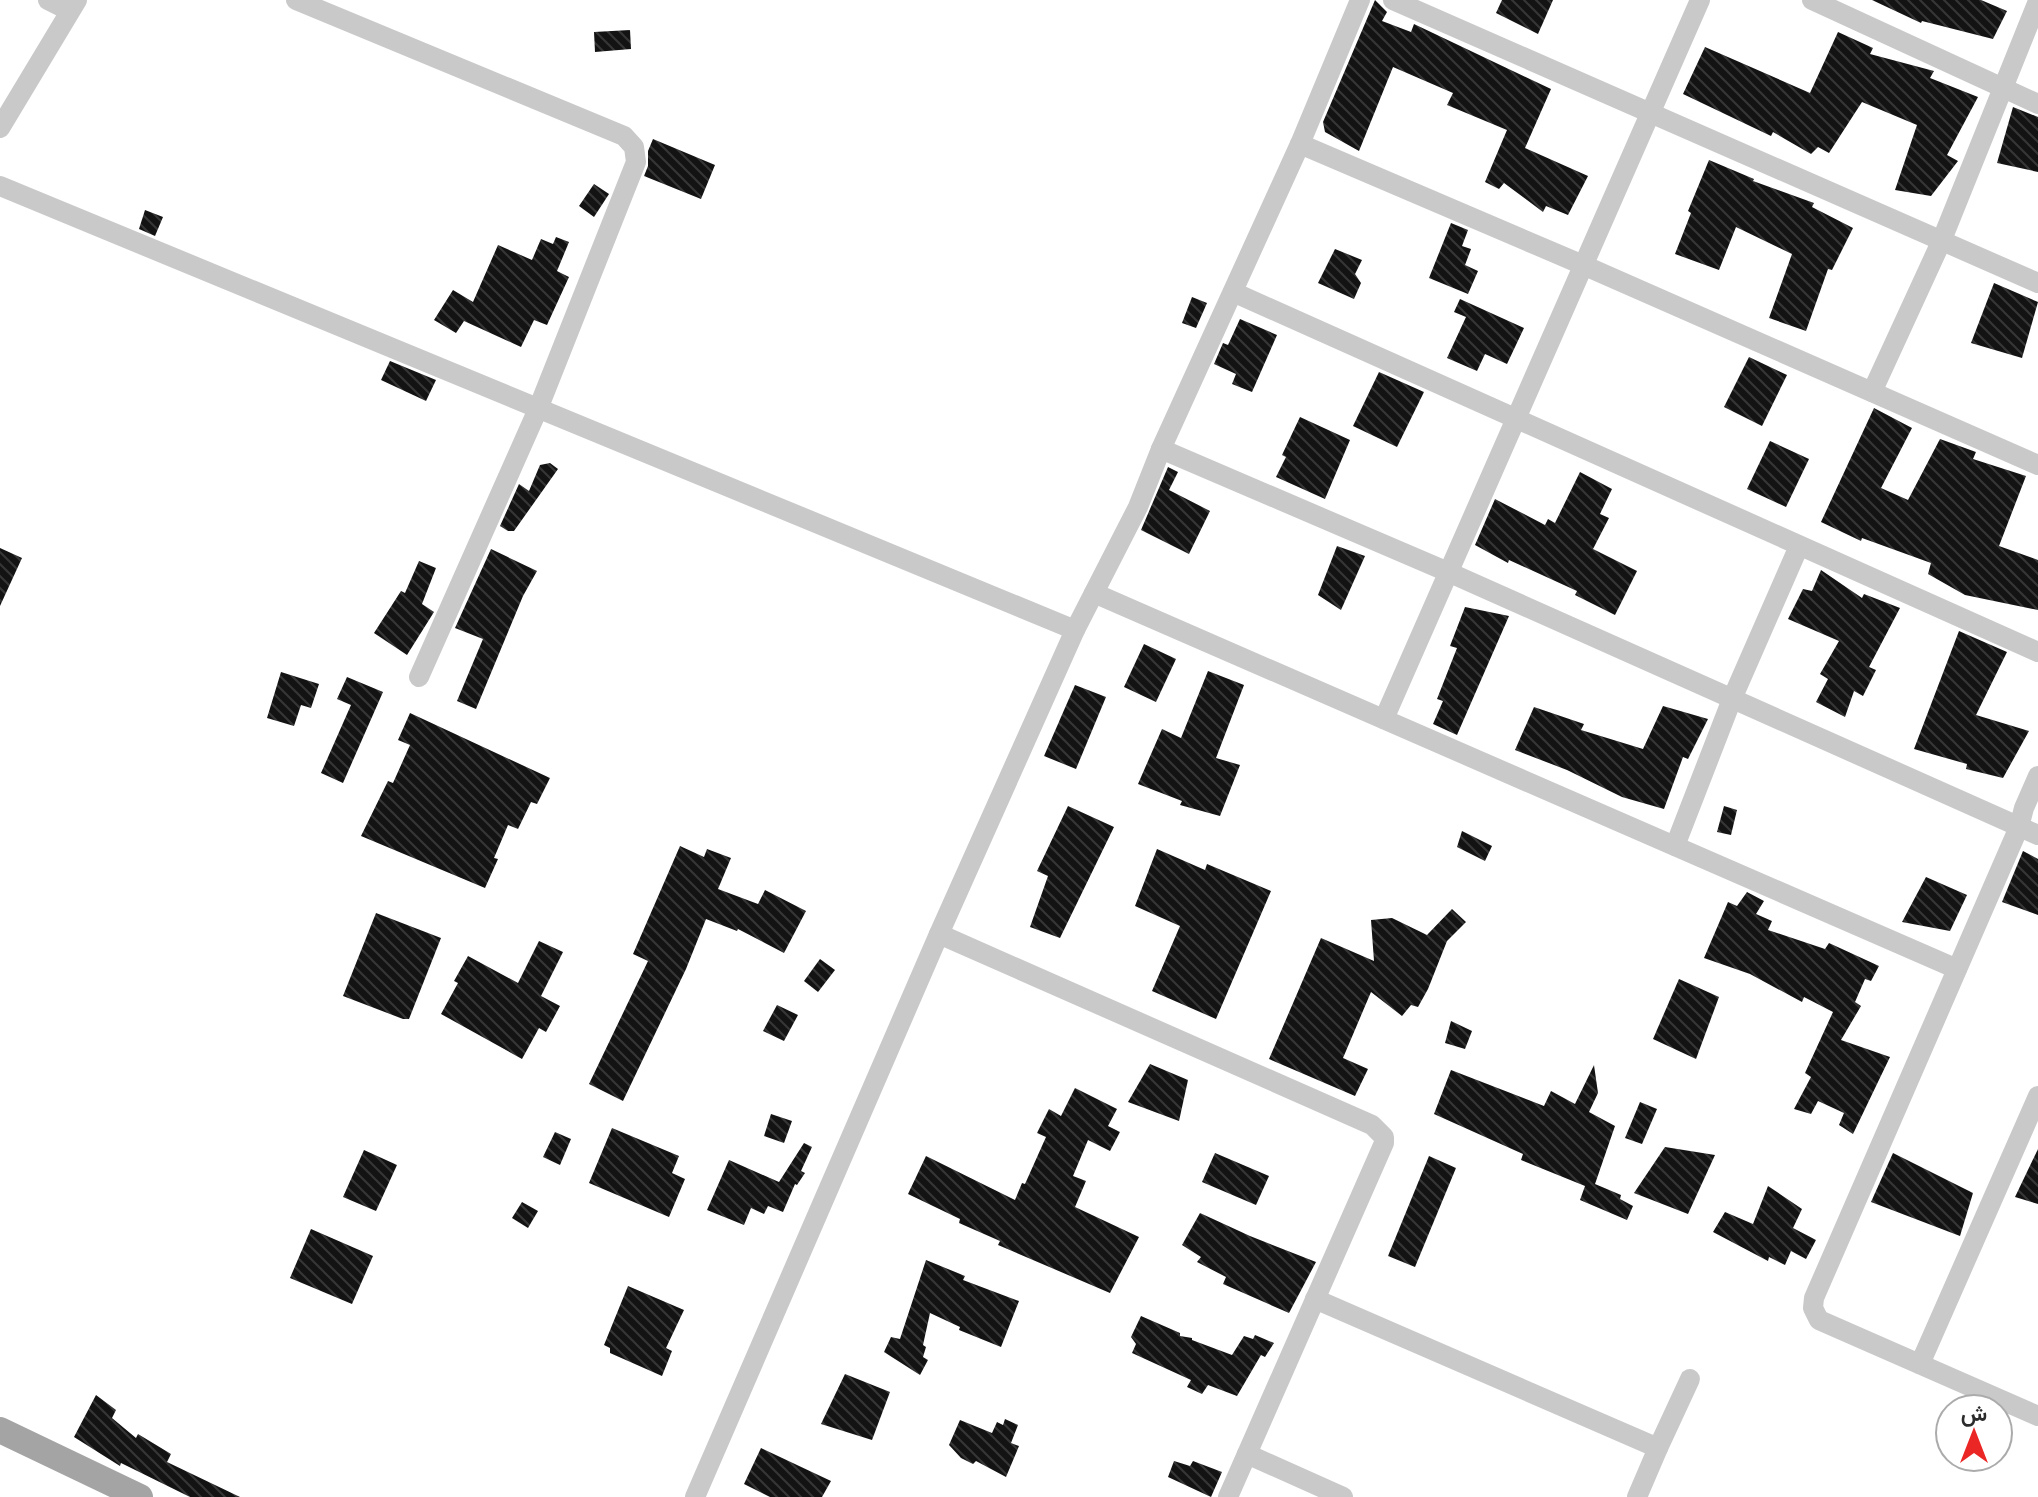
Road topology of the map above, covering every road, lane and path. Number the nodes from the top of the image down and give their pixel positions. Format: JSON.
{"nodes":[{"id":1,"x":48,"y":0,"type":"edge"},
{"id":2,"x":296,"y":0,"type":"edge"},
{"id":3,"x":1360,"y":0,"type":"edge"},
{"id":4,"x":1393,"y":0,"type":"edge"},
{"id":5,"x":1700,"y":0,"type":"edge"},
{"id":6,"x":1812,"y":0,"type":"edge"},
{"id":7,"x":2038,"y":1,"type":"edge"},
{"id":8,"x":73,"y":6,"type":"edge"},
{"id":9,"x":1857,"y":8,"type":"edge"},
{"id":10,"x":2003,"y":89,"type":"junction"},
{"id":11,"x":2038,"y":104,"type":"edge"},
{"id":12,"x":1649,"y":114,"type":"junction"},
{"id":13,"x":0,"y":128,"type":"edge"},
{"id":14,"x":1300,"y":144,"type":"junction"},
{"id":15,"x":0,"y":186,"type":"edge"},
{"id":16,"x":1941,"y":242,"type":"junction"},
{"id":17,"x":1583,"y":265,"type":"junction"},
{"id":18,"x":2038,"y":283,"type":"edge"},
{"id":19,"x":1233,"y":292,"type":"junction"},
{"id":20,"x":1872,"y":392,"type":"junction"},
{"id":21,"x":538,"y":409,"type":"junction"},
{"id":22,"x":1515,"y":419,"type":"junction"},
{"id":23,"x":1161,"y":449,"type":"junction"},
{"id":24,"x":2038,"y":465,"type":"edge"},
{"id":25,"x":1799,"y":546,"type":"junction"},
{"id":26,"x":1448,"y":572,"type":"junction"},
{"id":27,"x":1094,"y":593,"type":"junction"},
{"id":28,"x":1075,"y":630,"type":"junction"},
{"id":29,"x":2038,"y":652,"type":"edge"},
{"id":30,"x":419,"y":677,"type":"dead end"},
{"id":31,"x":1732,"y":699,"type":"junction"},
{"id":32,"x":1384,"y":719,"type":"junction"},
{"id":33,"x":2038,"y":776,"type":"edge"},
{"id":34,"x":2019,"y":827,"type":"junction"},
{"id":35,"x":2038,"y":835,"type":"edge"},
{"id":36,"x":1675,"y":846,"type":"junction"},
{"id":37,"x":939,"y":934,"type":"junction"},
{"id":38,"x":1957,"y":969,"type":"junction"},
{"id":39,"x":2038,"y":1096,"type":"edge"},
{"id":40,"x":1315,"y":1299,"type":"junction"},
{"id":41,"x":1920,"y":1364,"type":"junction"},
{"id":42,"x":1690,"y":1379,"type":"dead end"},
{"id":43,"x":2038,"y":1416,"type":"edge"},
{"id":44,"x":0,"y":1430,"type":"edge"},
{"id":45,"x":1658,"y":1448,"type":"junction"},
{"id":46,"x":1247,"y":1454,"type":"junction"},
{"id":47,"x":140,"y":1497,"type":"edge"},
{"id":48,"x":695,"y":1497,"type":"edge"},
{"id":49,"x":1228,"y":1497,"type":"edge"},
{"id":50,"x":1343,"y":1497,"type":"edge"},
{"id":51,"x":1637,"y":1497,"type":"edge"}],
"edges":[{"from":1,"to":8,"type":"street"},
{"from":2,"to":21,"type":"street"},
{"from":3,"to":14,"type":"street"},
{"from":4,"to":12,"type":"street"},
{"from":5,"to":12,"type":"street"},
{"from":6,"to":9,"type":"street"},
{"from":7,"to":10,"type":"street"},
{"from":8,"to":13,"type":"street"},
{"from":9,"to":10,"type":"street"},
{"from":10,"to":11,"type":"street"},
{"from":10,"to":16,"type":"street"},
{"from":12,"to":16,"type":"street"},
{"from":12,"to":17,"type":"street"},
{"from":14,"to":17,"type":"street"},
{"from":14,"to":19,"type":"street"},
{"from":15,"to":21,"type":"street"},
{"from":16,"to":18,"type":"street"},
{"from":16,"to":20,"type":"street"},
{"from":17,"to":20,"type":"street"},
{"from":17,"to":22,"type":"street"},
{"from":19,"to":22,"type":"street"},
{"from":19,"to":23,"type":"street"},
{"from":20,"to":24,"type":"street"},
{"from":21,"to":28,"type":"street"},
{"from":21,"to":30,"type":"street"},
{"from":22,"to":25,"type":"street"},
{"from":22,"to":26,"type":"street"},
{"from":23,"to":26,"type":"street"},
{"from":23,"to":27,"type":"street"},
{"from":25,"to":29,"type":"street"},
{"from":25,"to":31,"type":"street"},
{"from":26,"to":31,"type":"street"},
{"from":26,"to":32,"type":"street"},
{"from":27,"to":28,"type":"street"},
{"from":27,"to":32,"type":"street"},
{"from":28,"to":37,"type":"street"},
{"from":31,"to":34,"type":"street"},
{"from":31,"to":36,"type":"street"},
{"from":32,"to":36,"type":"street"},
{"from":33,"to":34,"type":"street"},
{"from":34,"to":35,"type":"street"},
{"from":34,"to":38,"type":"street"},
{"from":36,"to":38,"type":"street"},
{"from":37,"to":40,"type":"street"},
{"from":37,"to":48,"type":"street"},
{"from":38,"to":41,"type":"street"},
{"from":39,"to":41,"type":"street"},
{"from":40,"to":45,"type":"street"},
{"from":40,"to":46,"type":"street"},
{"from":41,"to":43,"type":"street"},
{"from":42,"to":45,"type":"street"},
{"from":44,"to":47,"type":"main road"},
{"from":45,"to":51,"type":"street"},
{"from":46,"to":49,"type":"street"},
{"from":46,"to":50,"type":"street"}]}
